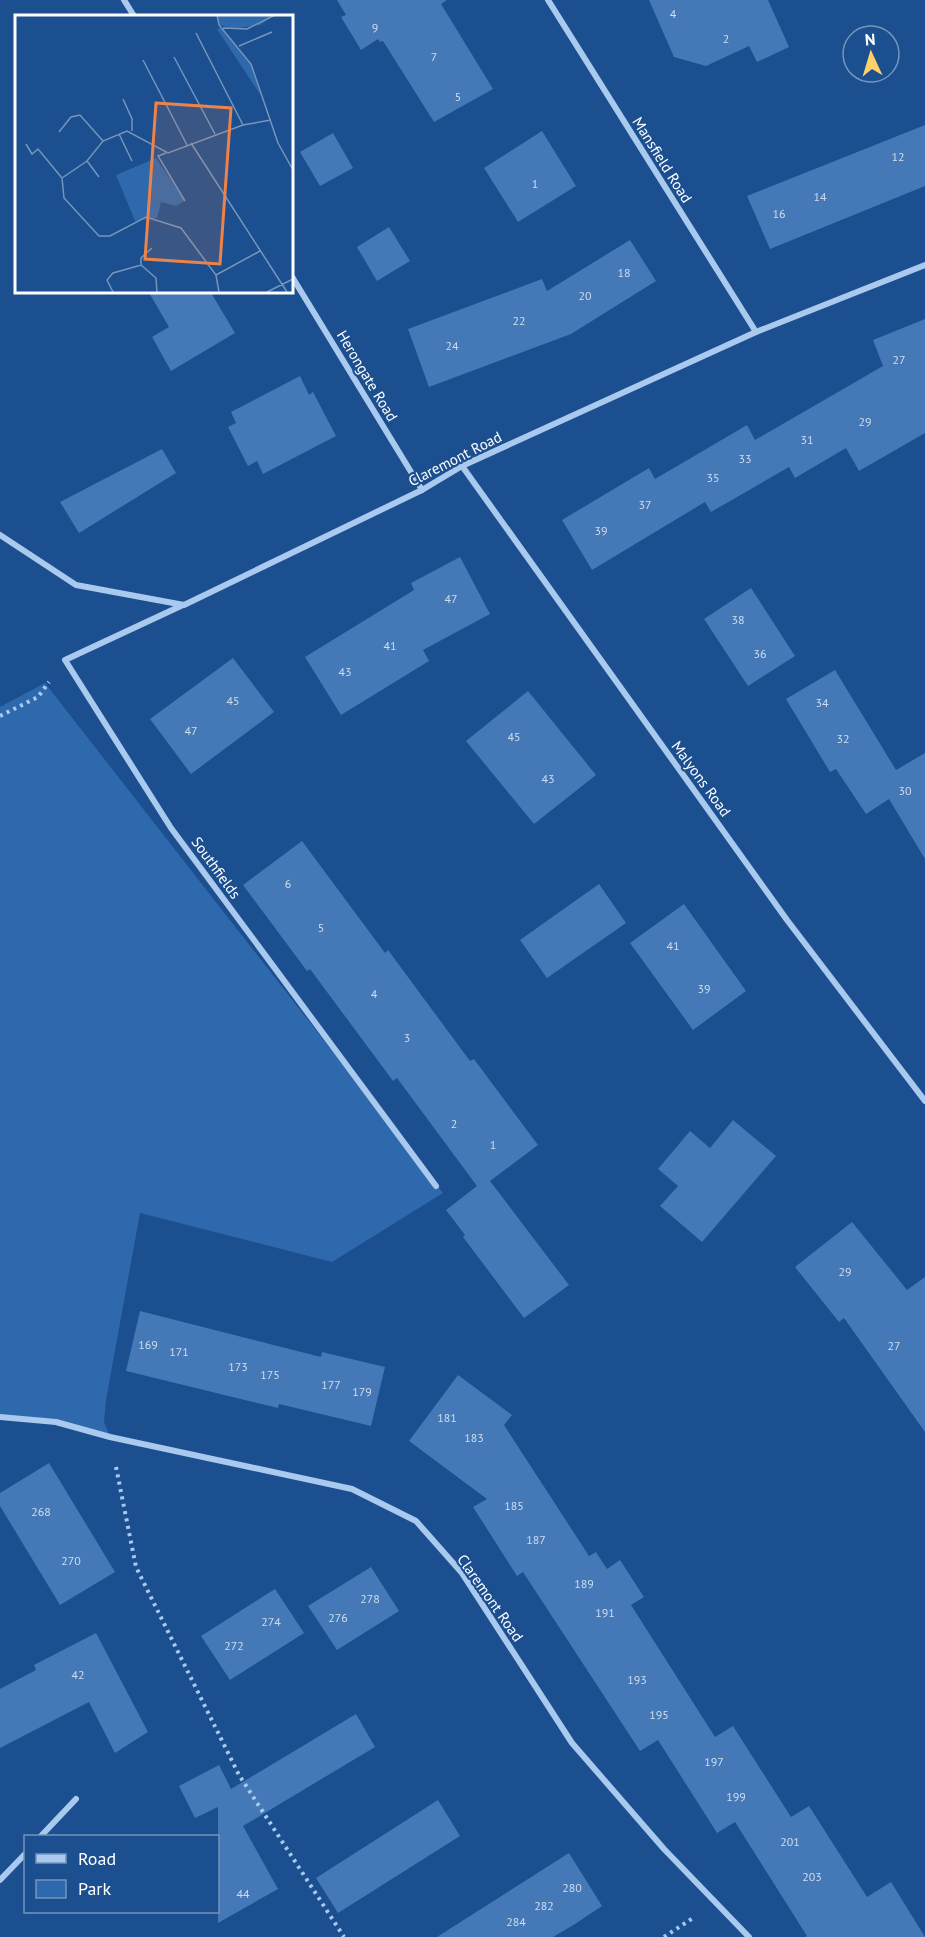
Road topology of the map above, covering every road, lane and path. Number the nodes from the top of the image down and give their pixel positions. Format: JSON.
{"nodes":[{"id":1,"x":124,"y":0,"type":"edge"},
{"id":2,"x":548,"y":0,"type":"edge"},
{"id":3,"x":133,"y":15,"type":"edge"},
{"id":4,"x":925,"y":265,"type":"edge"},
{"id":5,"x":292,"y":277,"type":"edge"},
{"id":6,"x":756,"y":332,"type":"junction"},
{"id":7,"x":462,"y":466,"type":"junction"},
{"id":8,"x":422,"y":489,"type":"junction"},
{"id":9,"x":0,"y":535,"type":"edge"},
{"id":10,"x":184,"y":605,"type":"junction"},
{"id":11,"x":65,"y":660,"type":"junction"},
{"id":12,"x":0,"y":716,"type":"edge"},
{"id":13,"x":925,"y":1101,"type":"edge"},
{"id":14,"x":436,"y":1186,"type":"dead end"},
{"id":15,"x":0,"y":1417,"type":"edge"},
{"id":16,"x":110,"y":1437,"type":"junction"},
{"id":17,"x":76,"y":1799,"type":"dead end"},
{"id":18,"x":42,"y":1835,"type":"edge"},
{"id":19,"x":24,"y":1855,"type":"edge"},
{"id":20,"x":0,"y":1880,"type":"edge"},
{"id":21,"x":717,"y":1904,"type":"junction"},
{"id":22,"x":344,"y":1937,"type":"edge"},
{"id":23,"x":664,"y":1937,"type":"edge"},
{"id":24,"x":748,"y":1937,"type":"edge"}],
"edges":[{"from":1,"to":3,"type":"street"},
{"from":2,"to":6,"type":"street","name":"Mansfield Road"},
{"from":4,"to":6,"type":"street","name":"Claremont Road"},
{"from":5,"to":8,"type":"street","name":"Herongate Road"},
{"from":6,"to":7,"type":"street","name":"Claremont Road"},
{"from":7,"to":8,"type":"street","name":"Claremont Road"},
{"from":7,"to":13,"type":"street","name":"Malyons Road"},
{"from":8,"to":10,"type":"street","name":"Claremont Road"},
{"from":9,"to":10,"type":"street"},
{"from":10,"to":11,"type":"street"},
{"from":11,"to":12,"type":"path"},
{"from":11,"to":14,"type":"street","name":"Southfields"},
{"from":15,"to":16,"type":"street","name":"Claremont Road"},
{"from":16,"to":21,"type":"street","name":"Claremont Road"},
{"from":16,"to":22,"type":"path"},
{"from":17,"to":18,"type":"street"},
{"from":19,"to":20,"type":"street"},
{"from":21,"to":23,"type":"path"},
{"from":21,"to":24,"type":"street","name":"Claremont Road"}]}
